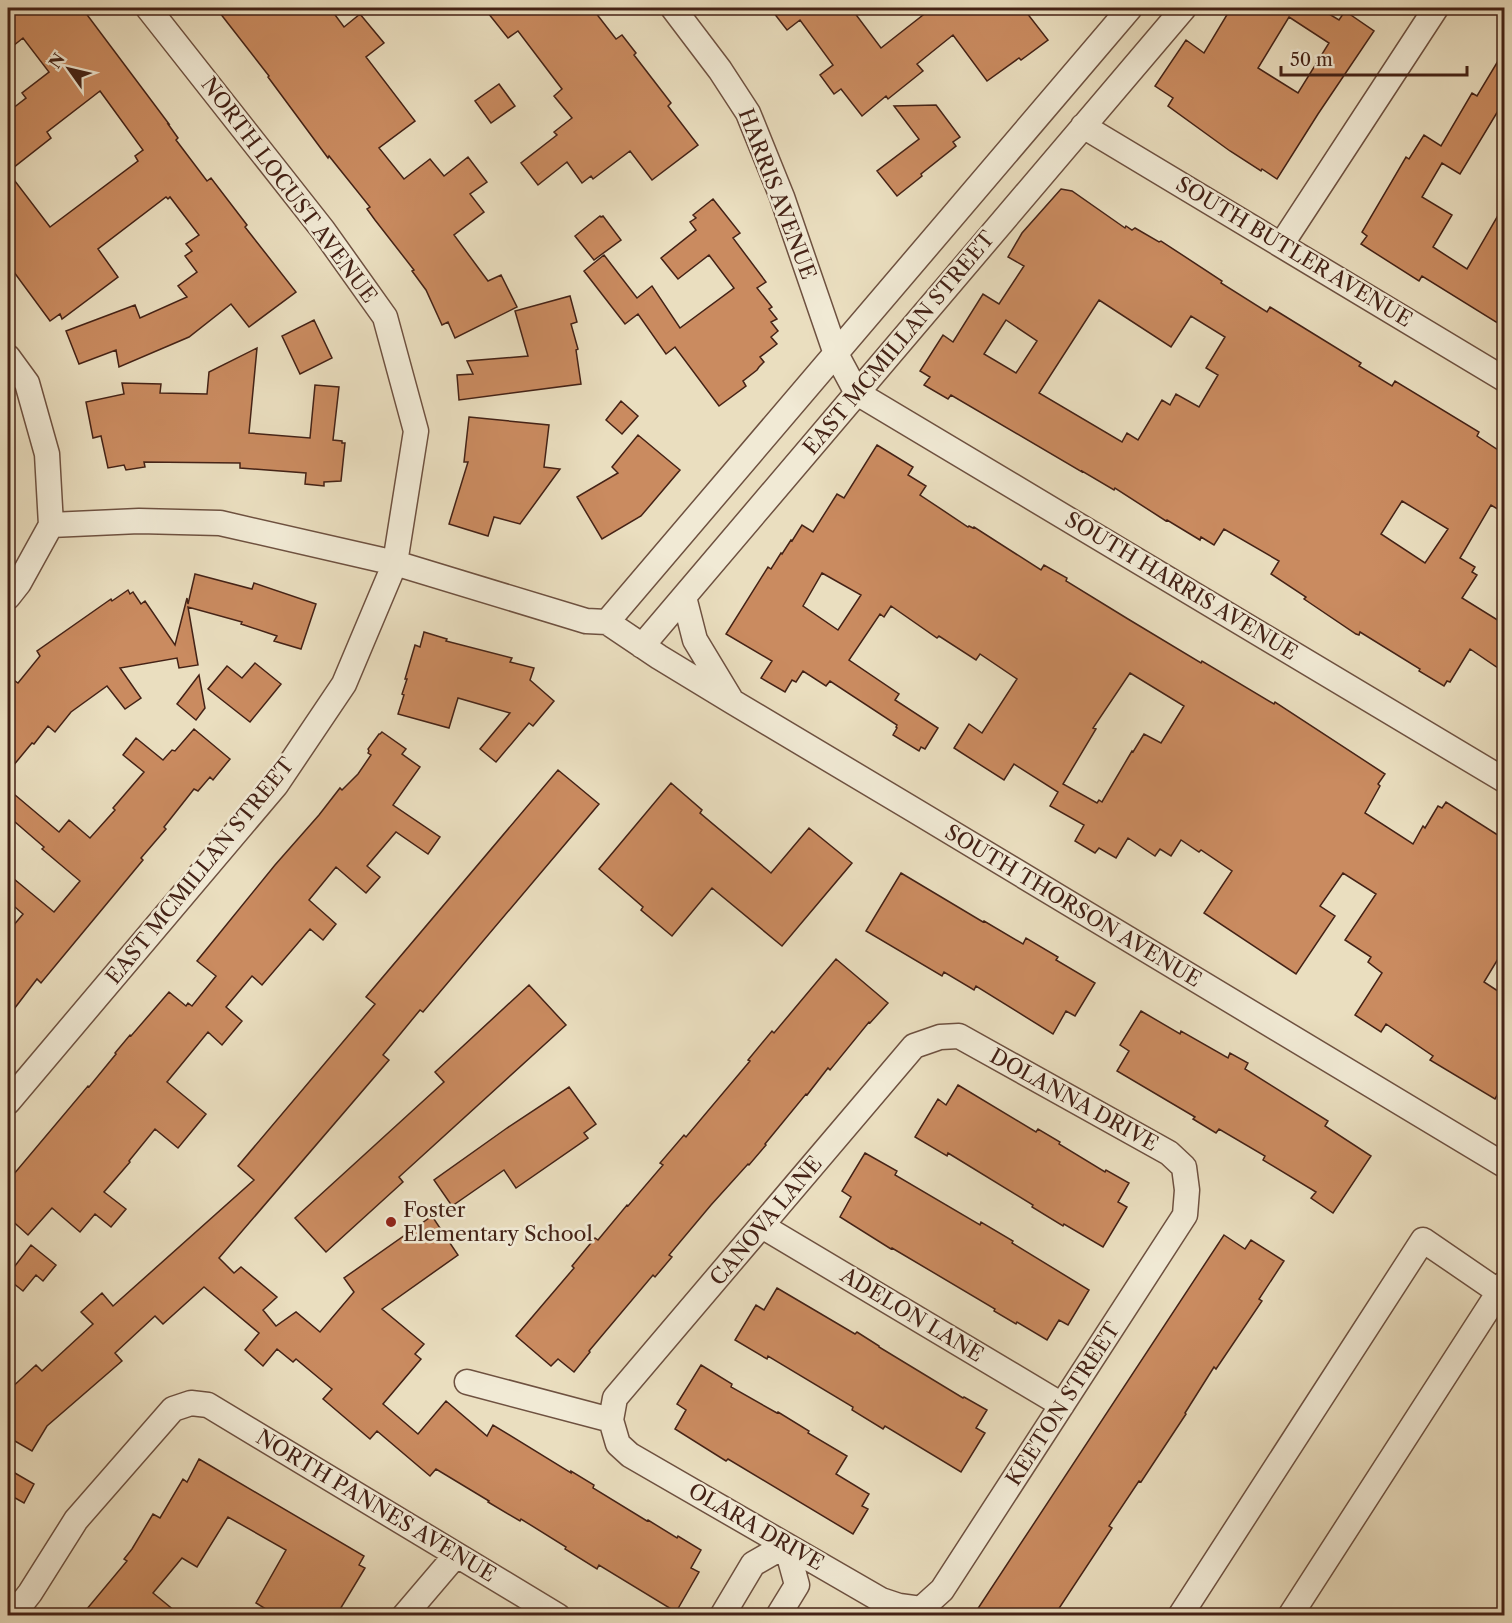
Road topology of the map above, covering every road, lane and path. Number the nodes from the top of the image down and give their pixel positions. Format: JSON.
{"nodes":[{"id":1,"x":148,"y":8,"type":"edge"},
{"id":2,"x":673,"y":8,"type":"edge"},
{"id":3,"x":1130,"y":8,"type":"edge"},
{"id":4,"x":1184,"y":8,"type":"edge"},
{"id":5,"x":1436,"y":8,"type":"edge"},
{"id":6,"x":1083,"y":126,"type":"junction"},
{"id":7,"x":1281,"y":245,"type":"junction"},
{"id":8,"x":836,"y":354,"type":"junction"},
{"id":9,"x":8,"y":357,"type":"edge"},
{"id":10,"x":1504,"y":379,"type":"edge"},
{"id":11,"x":857,"y":393,"type":"junction"},
{"id":12,"x":51,"y":525,"type":"junction"},
{"id":13,"x":395,"y":563,"type":"junction"},
{"id":14,"x":8,"y":597,"type":"edge"},
{"id":15,"x":684,"y":597,"type":"junction"},
{"id":16,"x":607,"y":622,"type":"junction"},
{"id":17,"x":642,"y":646,"type":"junction"},
{"id":18,"x":733,"y":702,"type":"junction"},
{"id":19,"x":1504,"y":780,"type":"edge"},
{"id":20,"x":940,"y":1037,"type":"joint"},
{"id":21,"x":8,"y":1102,"type":"edge"},
{"id":22,"x":1504,"y":1166,"type":"edge"},
{"id":23,"x":1187,"y":1190,"type":"joint"},
{"id":24,"x":762,"y":1226,"type":"junction"},
{"id":25,"x":1502,"y":1288,"type":"edge"},
{"id":26,"x":467,"y":1382,"type":"dead end"},
{"id":27,"x":1062,"y":1405,"type":"junction"},
{"id":28,"x":611,"y":1420,"type":"junction"},
{"id":29,"x":786,"y":1545,"type":"junction"},
{"id":30,"x":456,"y":1555,"type":"junction"},
{"id":31,"x":921,"y":1609,"type":"joint"},
{"id":32,"x":12,"y":1616,"type":"edge"},
{"id":33,"x":404,"y":1616,"type":"edge"},
{"id":34,"x":558,"y":1616,"type":"edge"},
{"id":35,"x":722,"y":1616,"type":"edge"},
{"id":36,"x":778,"y":1616,"type":"edge"},
{"id":37,"x":1180,"y":1616,"type":"edge"},
{"id":38,"x":1290,"y":1616,"type":"edge"}],
"edges":[{"from":1,"to":13,"type":"street","name":"NORTH LOCUST AVENUE"},
{"from":2,"to":8,"type":"street","name":"HARRIS AVENUE"},
{"from":3,"to":8,"type":"street","name":"EAST MCMILLAN STREET"},
{"from":4,"to":6,"type":"street","name":"EAST MCMILLAN STREET"},
{"from":5,"to":7,"type":"street"},
{"from":6,"to":7,"type":"street","name":"SOUTH BUTLER AVENUE"},
{"from":6,"to":11,"type":"street","name":"EAST MCMILLAN STREET"},
{"from":7,"to":10,"type":"street","name":"SOUTH BUTLER AVENUE"},
{"from":8,"to":11,"type":"street","name":"HARRIS AVENUE"},
{"from":8,"to":16,"type":"street","name":"EAST MCMILLAN STREET"},
{"from":9,"to":12,"type":"street"},
{"from":11,"to":15,"type":"street","name":"EAST MCMILLAN STREET"},
{"from":11,"to":19,"type":"street","name":"SOUTH HARRIS AVENUE"},
{"from":12,"to":13,"type":"street"},
{"from":12,"to":14,"type":"street"},
{"from":13,"to":16,"type":"street"},
{"from":13,"to":21,"type":"street","name":"EAST MCMILLAN STREET"},
{"from":15,"to":17,"type":"street","name":"EAST MCMILLAN STREET"},
{"from":15,"to":18,"type":"street"},
{"from":16,"to":17,"type":"street"},
{"from":17,"to":18,"type":"street","name":"SOUTH THORSON AVENUE"},
{"from":18,"to":22,"type":"street","name":"SOUTH THORSON AVENUE"},
{"from":20,"to":23,"type":"street","name":"DOLANNA DRIVE"},
{"from":20,"to":24,"type":"street","name":"CANOVA LANE"},
{"from":23,"to":27,"type":"street","name":"KEETON STREET"},
{"from":24,"to":27,"type":"street","name":"ADELON LANE"},
{"from":24,"to":28,"type":"street","name":"CANOVA LANE"},
{"from":25,"to":37,"type":"street"},
{"from":25,"to":38,"type":"street"},
{"from":26,"to":28,"type":"street"},
{"from":27,"to":31,"type":"street","name":"KEETON STREET"},
{"from":28,"to":29,"type":"street","name":"OLARA DRIVE"},
{"from":29,"to":31,"type":"street","name":"OLARA DRIVE"},
{"from":29,"to":35,"type":"street"},
{"from":29,"to":36,"type":"street"},
{"from":30,"to":32,"type":"street","name":"NORTH PANNES AVENUE"},
{"from":30,"to":33,"type":"street"},
{"from":30,"to":34,"type":"street","name":"NORTH PANNES AVENUE"}]}
